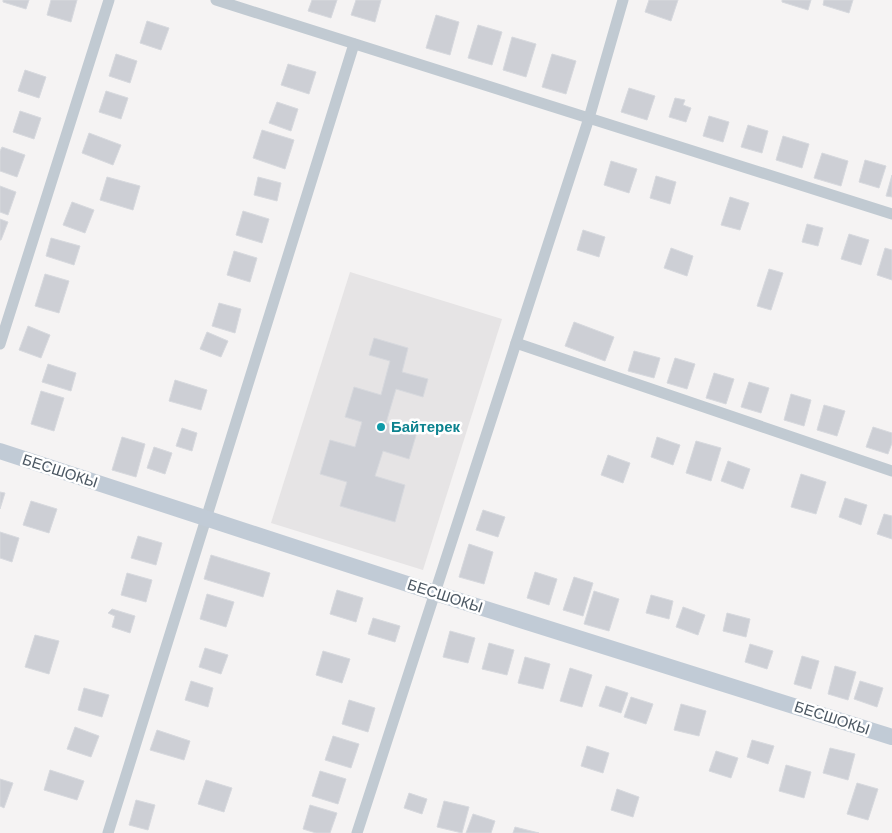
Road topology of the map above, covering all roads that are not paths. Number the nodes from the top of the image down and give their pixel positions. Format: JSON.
{"nodes":[{"id":1,"x":109,"y":0,"type":"edge"},
{"id":2,"x":216,"y":0,"type":"edge"},
{"id":3,"x":623,"y":0,"type":"edge"},
{"id":4,"x":354,"y":44,"type":"junction"},
{"id":5,"x":588,"y":118,"type":"junction"},
{"id":6,"x":892,"y":214,"type":"edge"},
{"id":7,"x":516,"y":343,"type":"junction"},
{"id":8,"x":0,"y":344,"type":"edge"},
{"id":9,"x":0,"y":451,"type":"edge"},
{"id":10,"x":892,"y":471,"type":"edge"},
{"id":11,"x":207,"y":518,"type":"junction"},
{"id":12,"x":435,"y":593,"type":"junction"},
{"id":13,"x":892,"y":737,"type":"edge"},
{"id":14,"x":108,"y":833,"type":"edge"},
{"id":15,"x":358,"y":833,"type":"edge"}],
"edges":[{"from":1,"to":8,"type":"street"},
{"from":2,"to":4,"type":"street"},
{"from":3,"to":5,"type":"street"},
{"from":4,"to":5,"type":"street"},
{"from":4,"to":11,"type":"street"},
{"from":5,"to":6,"type":"street"},
{"from":5,"to":7,"type":"street"},
{"from":7,"to":10,"type":"street"},
{"from":7,"to":12,"type":"street"},
{"from":9,"to":11,"type":"street","name":"БЕСШОКЫ"},
{"from":11,"to":12,"type":"street","name":"БЕСШОКЫ"},
{"from":11,"to":14,"type":"street"},
{"from":12,"to":13,"type":"street","name":"БЕСШОКЫ"},
{"from":12,"to":15,"type":"street"}]}
